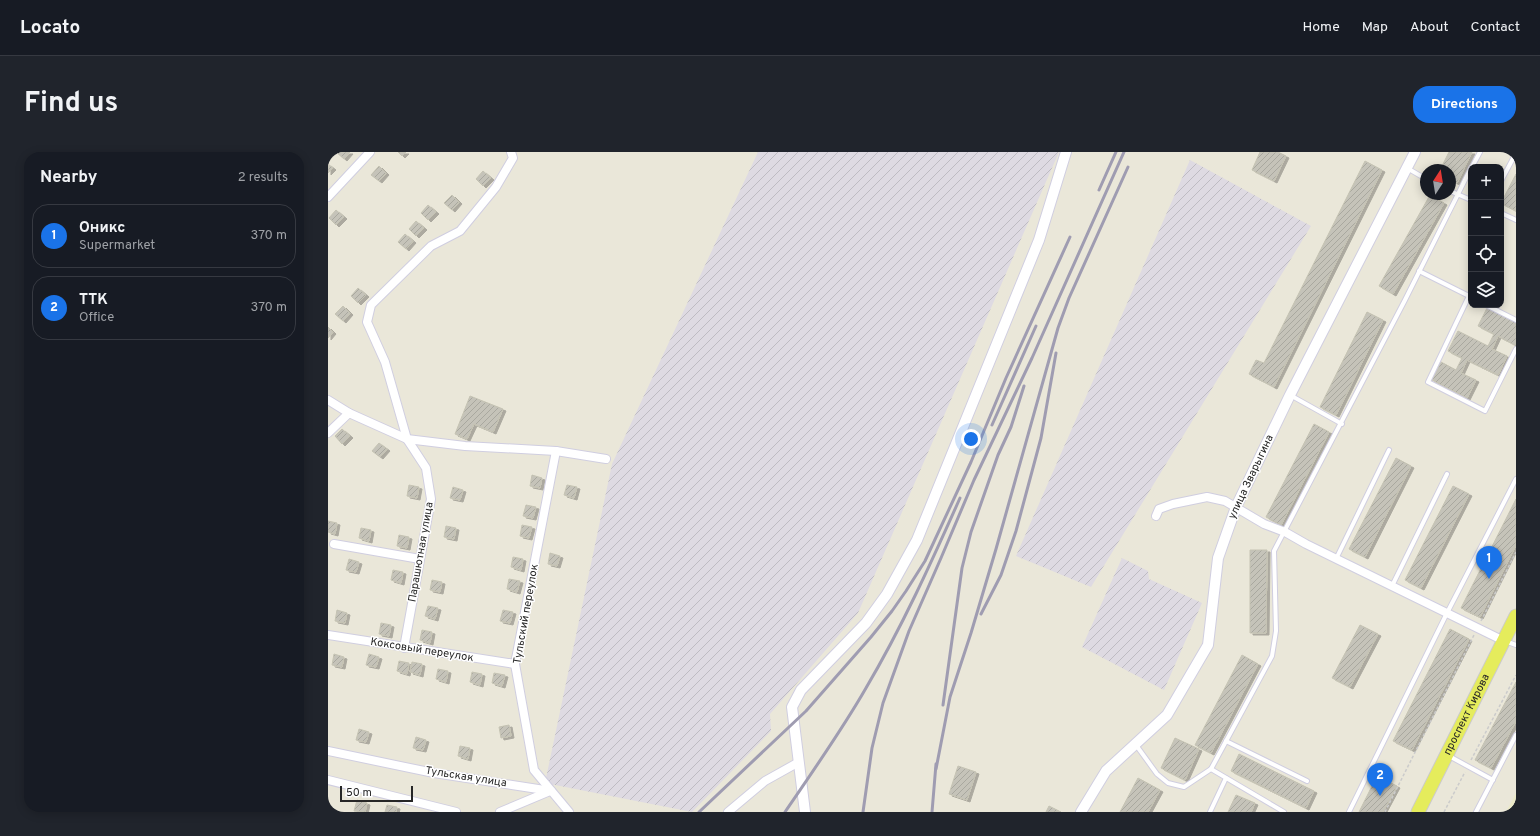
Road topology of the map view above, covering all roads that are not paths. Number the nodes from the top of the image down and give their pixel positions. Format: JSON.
{"nodes":[{"id":1,"x":370,"y":152,"type":"edge"},
{"id":2,"x":511,"y":152,"type":"edge"},
{"id":3,"x":1066,"y":152,"type":"edge"},
{"id":4,"x":1415,"y":152,"type":"edge"},
{"id":5,"x":1480,"y":152,"type":"edge"},
{"id":6,"x":1516,"y":153,"type":"edge"},
{"id":7,"x":1473,"y":164,"type":"edge"},
{"id":8,"x":1407,"y":168,"type":"junction"},
{"id":9,"x":1468,"y":174,"type":"edge"},
{"id":10,"x":1420,"y":175,"type":"edge"},
{"id":11,"x":1504,"y":175,"type":"edge"},
{"id":12,"x":1457,"y":195,"type":"junction"},
{"id":13,"x":328,"y":197,"type":"edge"},
{"id":14,"x":1468,"y":199,"type":"edge"},
{"id":15,"x":1504,"y":214,"type":"edge"},
{"id":16,"x":1516,"y":220,"type":"edge"},
{"id":17,"x":1419,"y":271,"type":"junction"},
{"id":18,"x":1468,"y":296,"type":"edge"},
{"id":19,"x":1468,"y":301,"type":"edge"},
{"id":20,"x":1492,"y":308,"type":"edge"},
{"id":21,"x":1516,"y":320,"type":"edge"},
{"id":22,"x":1516,"y":349,"type":"edge"},
{"id":23,"x":1290,"y":395,"type":"junction"},
{"id":24,"x":328,"y":400,"type":"edge"},
{"id":25,"x":349,"y":413,"type":"junction"},
{"id":26,"x":1342,"y":424,"type":"junction"},
{"id":27,"x":328,"y":433,"type":"edge"},
{"id":28,"x":407,"y":439,"type":"junction"},
{"id":29,"x":1389,"y":450,"type":"dead end"},
{"id":30,"x":556,"y":451,"type":"junction"},
{"id":31,"x":606,"y":459,"type":"dead end"},
{"id":32,"x":1447,"y":474,"type":"dead end"},
{"id":33,"x":1516,"y":479,"type":"edge"},
{"id":34,"x":1236,"y":507,"type":"junction"},
{"id":35,"x":1156,"y":516,"type":"dead end"},
{"id":36,"x":1285,"y":532,"type":"junction"},
{"id":37,"x":334,"y":544,"type":"dead end"},
{"id":38,"x":420,"y":559,"type":"junction"},
{"id":39,"x":1336,"y":559,"type":"junction"},
{"id":40,"x":1392,"y":586,"type":"junction"},
{"id":41,"x":1447,"y":613,"type":"junction"},
{"id":42,"x":1516,"y":616,"type":"edge"},
{"id":43,"x":328,"y":635,"type":"edge"},
{"id":44,"x":1510,"y":643,"type":"edge"},
{"id":45,"x":404,"y":648,"type":"junction"},
{"id":46,"x":515,"y":664,"type":"junction"},
{"id":47,"x":1516,"y":735,"type":"edge"},
{"id":48,"x":1226,"y":741,"type":"junction"},
{"id":49,"x":1135,"y":745,"type":"junction"},
{"id":50,"x":328,"y":751,"type":"edge"},
{"id":51,"x":1447,"y":755,"type":"junction"},
{"id":52,"x":799,"y":762,"type":"junction"},
{"id":53,"x":1211,"y":769,"type":"junction"},
{"id":54,"x":1226,"y":778,"type":"junction"},
{"id":55,"x":328,"y":780,"type":"edge"},
{"id":56,"x":1493,"y":780,"type":"junction"},
{"id":57,"x":1307,"y":781,"type":"dead end"},
{"id":58,"x":551,"y":791,"type":"junction"},
{"id":59,"x":456,"y":812,"type":"edge"},
{"id":60,"x":500,"y":812,"type":"edge"},
{"id":61,"x":569,"y":812,"type":"edge"},
{"id":62,"x":728,"y":812,"type":"edge"},
{"id":63,"x":805,"y":812,"type":"edge"},
{"id":64,"x":1081,"y":812,"type":"edge"},
{"id":65,"x":1210,"y":812,"type":"edge"},
{"id":66,"x":1284,"y":812,"type":"edge"},
{"id":67,"x":1349,"y":812,"type":"edge"},
{"id":68,"x":1418,"y":812,"type":"edge"},
{"id":69,"x":1476,"y":812,"type":"edge"}],
"edges":[{"from":1,"to":13,"type":"street"},
{"from":2,"to":28,"type":"street","name":"Парашютная улица"},
{"from":3,"to":52,"type":"street"},
{"from":4,"to":8,"type":"street","name":"улица Зварыгина"},
{"from":5,"to":7,"type":"lane"},
{"from":6,"to":11,"type":"lane"},
{"from":8,"to":10,"type":"lane"},
{"from":8,"to":23,"type":"street","name":"улица Зварыгина"},
{"from":9,"to":12,"type":"lane"},
{"from":12,"to":14,"type":"lane"},
{"from":12,"to":17,"type":"lane"},
{"from":15,"to":16,"type":"lane"},
{"from":17,"to":18,"type":"lane"},
{"from":17,"to":26,"type":"lane"},
{"from":19,"to":22,"type":"lane"},
{"from":20,"to":21,"type":"lane"},
{"from":23,"to":26,"type":"lane"},
{"from":23,"to":34,"type":"street","name":"улица Зварыгина"},
{"from":24,"to":25,"type":"street"},
{"from":25,"to":27,"type":"street"},
{"from":25,"to":28,"type":"street"},
{"from":26,"to":36,"type":"lane"},
{"from":28,"to":30,"type":"street"},
{"from":28,"to":38,"type":"street","name":"Парашютная улица"},
{"from":29,"to":39,"type":"lane"},
{"from":30,"to":31,"type":"street"},
{"from":30,"to":46,"type":"street","name":"Тульский переулок"},
{"from":32,"to":40,"type":"lane"},
{"from":33,"to":41,"type":"lane"},
{"from":34,"to":35,"type":"street"},
{"from":34,"to":36,"type":"street"},
{"from":34,"to":49,"type":"street","name":"улица Зварыгина"},
{"from":36,"to":39,"type":"street"},
{"from":36,"to":48,"type":"lane"},
{"from":37,"to":38,"type":"street"},
{"from":38,"to":45,"type":"street","name":"Парашютная улица"},
{"from":39,"to":40,"type":"street"},
{"from":40,"to":41,"type":"street"},
{"from":41,"to":44,"type":"street"},
{"from":41,"to":67,"type":"lane"},
{"from":42,"to":44,"type":"main road","name":"проспект Кирова"},
{"from":43,"to":45,"type":"street","name":"Коксовый переулок"},
{"from":44,"to":51,"type":"main road","name":"проспект Кирова"},
{"from":45,"to":46,"type":"street","name":"Коксовый переулок"},
{"from":46,"to":58,"type":"street","name":"Тульский переулок"},
{"from":47,"to":56,"type":"lane"},
{"from":48,"to":53,"type":"lane"},
{"from":48,"to":57,"type":"lane"},
{"from":49,"to":53,"type":"lane"},
{"from":49,"to":64,"type":"street","name":"улица Зварыгина"},
{"from":50,"to":58,"type":"street","name":"Тульская улица"},
{"from":51,"to":56,"type":"lane"},
{"from":51,"to":68,"type":"main road","name":"проспект Кирова"},
{"from":52,"to":62,"type":"street"},
{"from":52,"to":63,"type":"street"},
{"from":53,"to":54,"type":"lane"},
{"from":54,"to":65,"type":"lane"},
{"from":54,"to":66,"type":"lane"},
{"from":55,"to":59,"type":"street"},
{"from":56,"to":69,"type":"lane"},
{"from":58,"to":60,"type":"street"},
{"from":58,"to":61,"type":"street","name":"Тульский переулок"}]}
